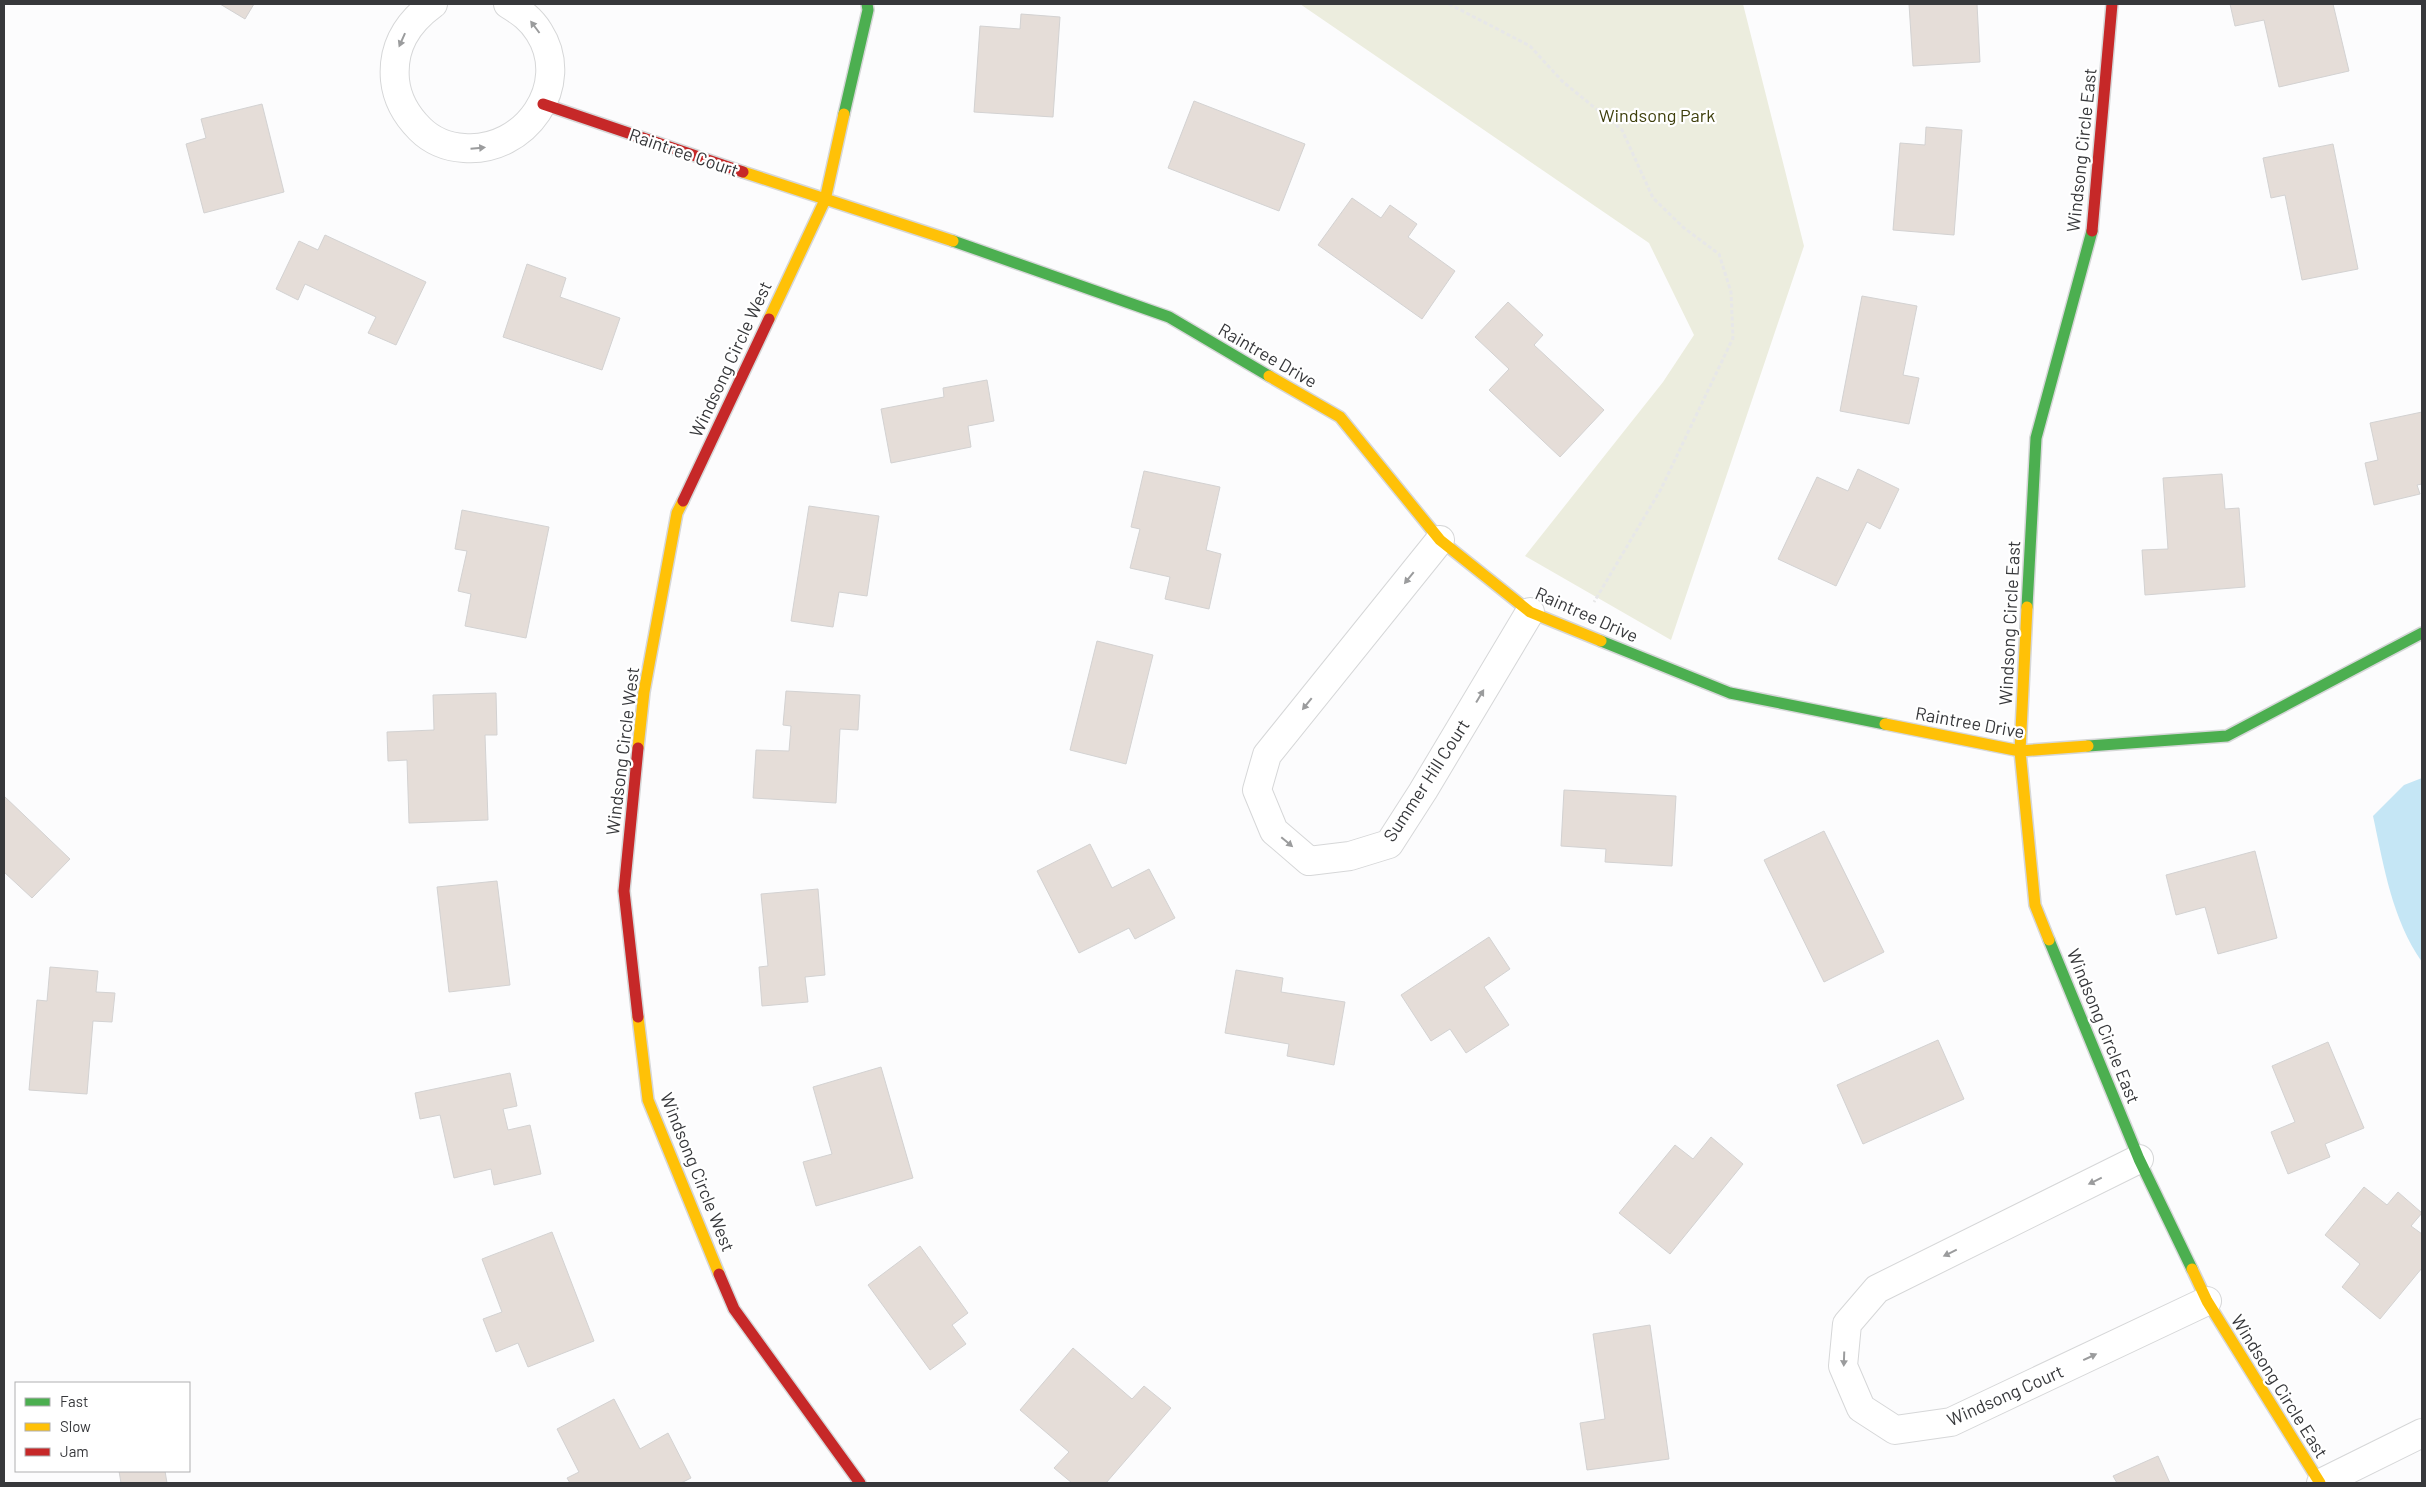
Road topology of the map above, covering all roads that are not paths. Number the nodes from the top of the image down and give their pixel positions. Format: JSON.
{"nodes":[{"id":1,"x":433,"y":4,"type":"edge"},
{"id":2,"x":508,"y":4,"type":"edge"},
{"id":3,"x":867,"y":4,"type":"edge"},
{"id":4,"x":2112,"y":4,"type":"edge"},
{"id":5,"x":542,"y":104,"type":"junction"},
{"id":6,"x":826,"y":200,"type":"junction"},
{"id":7,"x":1440,"y":540,"type":"junction"},
{"id":8,"x":1530,"y":612,"type":"junction"},
{"id":9,"x":2422,"y":633,"type":"edge"},
{"id":10,"x":2020,"y":751,"type":"junction"},
{"id":11,"x":2139,"y":1159,"type":"junction"},
{"id":12,"x":2207,"y":1301,"type":"junction"},
{"id":13,"x":2422,"y":1433,"type":"edge"},
{"id":14,"x":860,"y":1483,"type":"edge"},
{"id":15,"x":2320,"y":1483,"type":"edge"}],
"edges":[{"from":1,"to":5,"type":"street","one_way":true},
{"from":5,"to":2,"type":"street","one_way":true},
{"from":3,"to":6,"type":"street","name":"Windsong Circle West"},
{"from":4,"to":10,"type":"street","name":"Windsong Circle East"},
{"from":5,"to":6,"type":"street","name":"Raintree Court"},
{"from":6,"to":7,"type":"street","name":"Raintree Drive"},
{"from":6,"to":14,"type":"street","name":"Windsong Circle West"},
{"from":7,"to":8,"type":"street","name":"Raintree Drive"},
{"from":7,"to":8,"type":"street","name":"Summer Hill Court","one_way":true},
{"from":8,"to":10,"type":"street","name":"Raintree Drive"},
{"from":9,"to":10,"type":"street","name":"Raintree Drive"},
{"from":10,"to":11,"type":"street","name":"Windsong Circle East"},
{"from":11,"to":12,"type":"street","name":"Windsong Circle East"},
{"from":11,"to":12,"type":"street","name":"Windsong Court","one_way":true},
{"from":12,"to":15,"type":"street","name":"Windsong Circle East"},
{"from":13,"to":15,"type":"street"}]}
